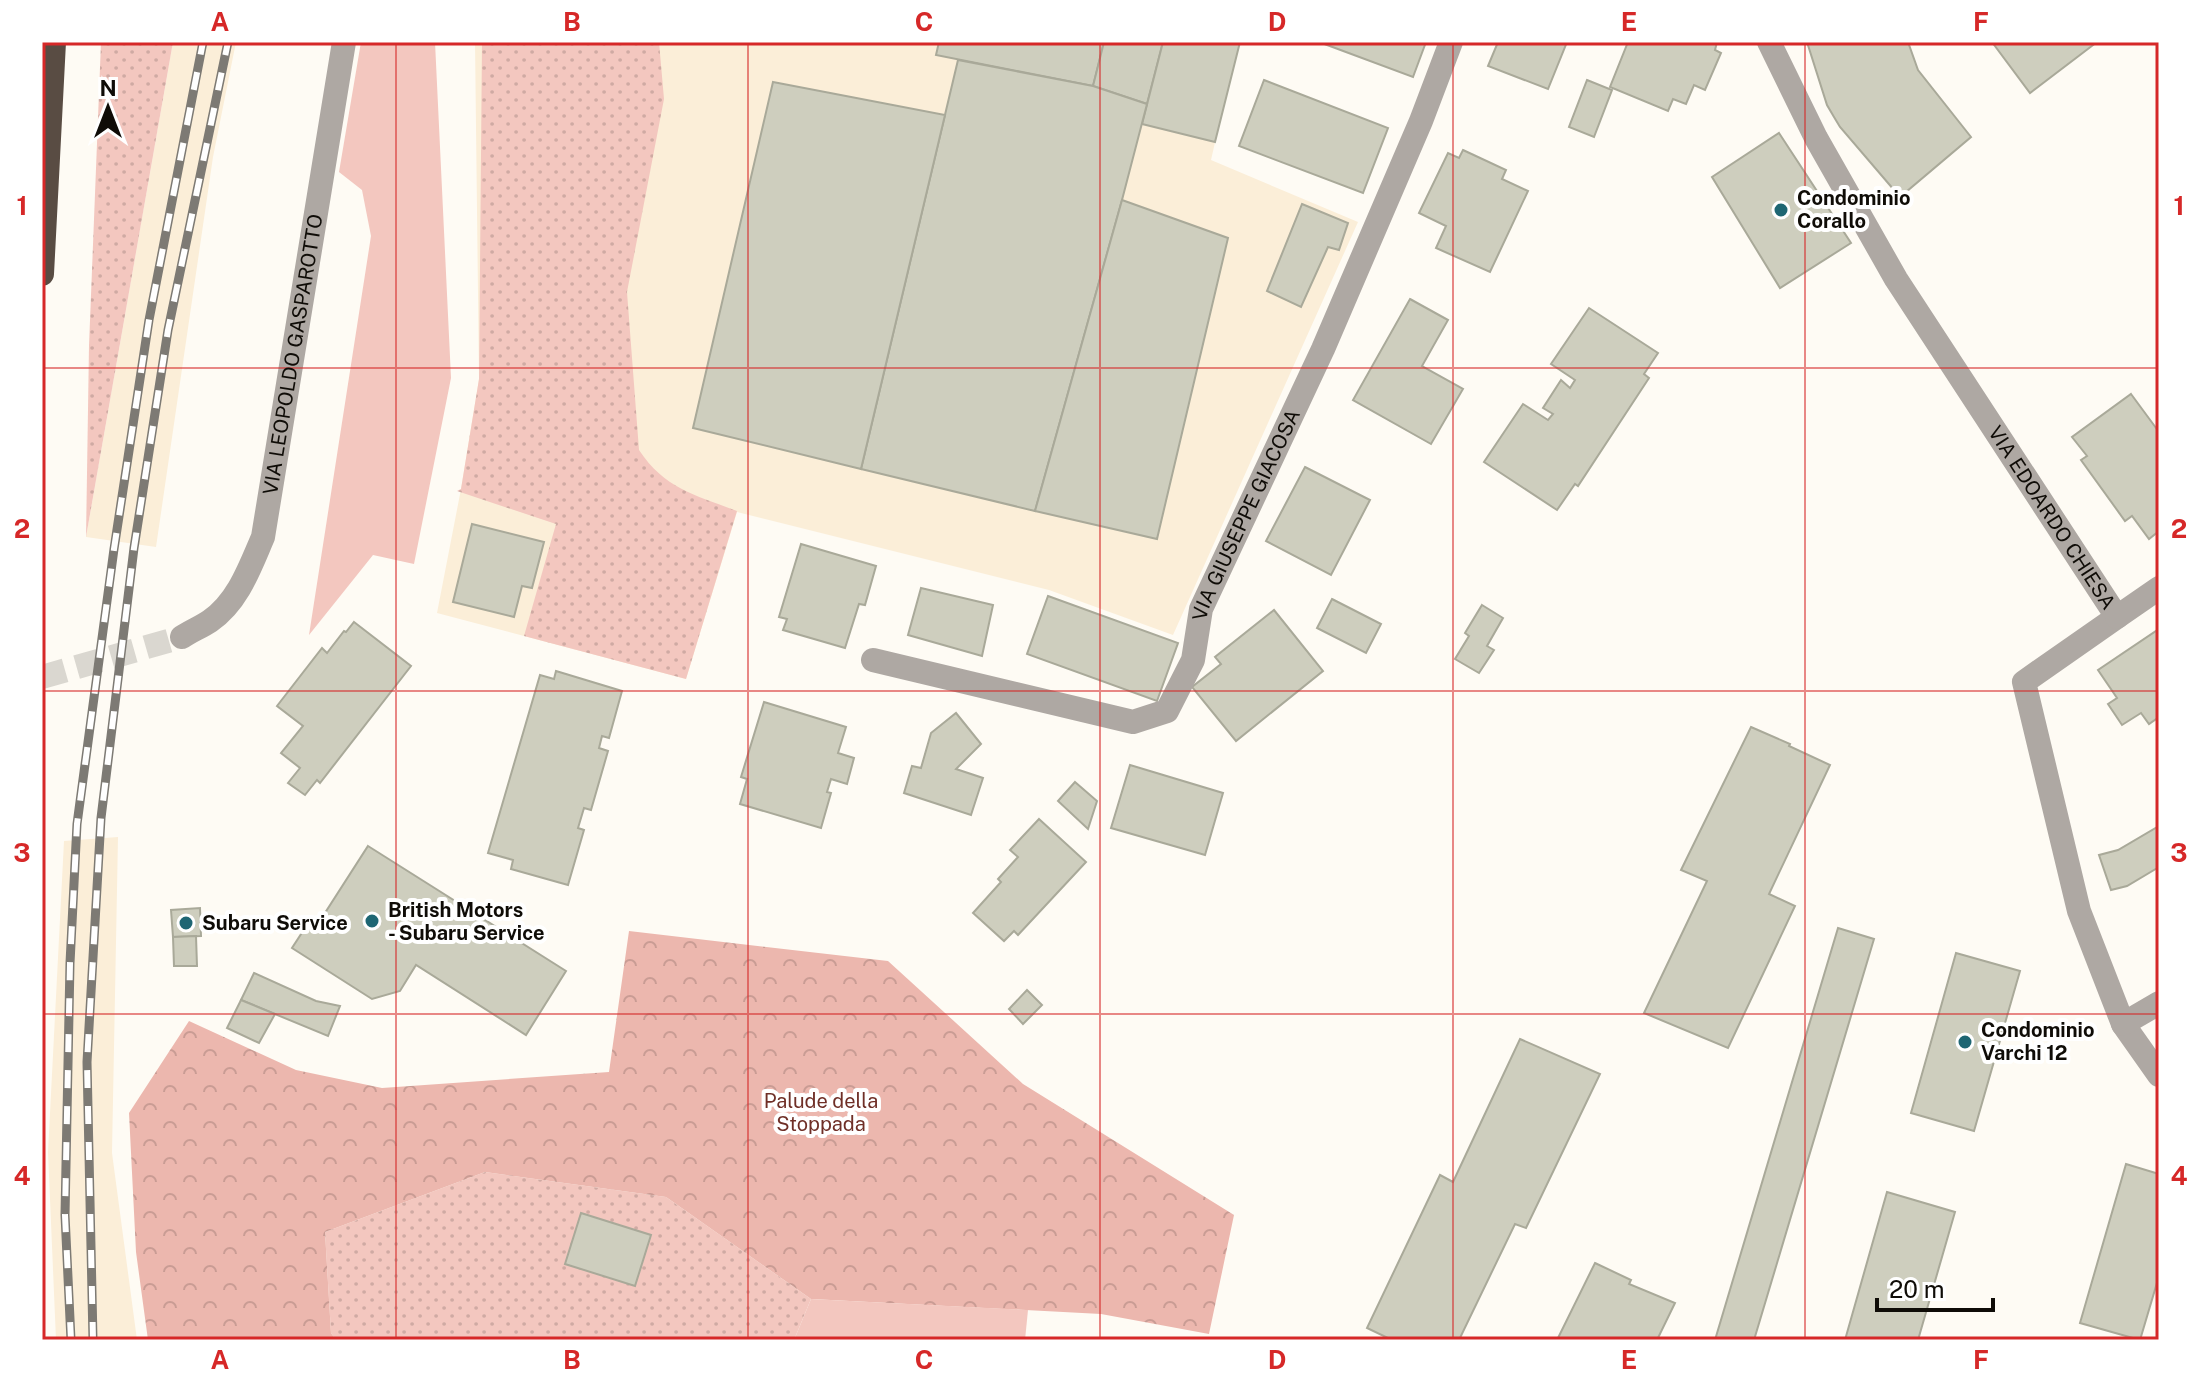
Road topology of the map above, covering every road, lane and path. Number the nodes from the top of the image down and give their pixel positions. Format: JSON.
{"nodes":[{"id":1,"x":54,"y":42,"type":"edge"},
{"id":2,"x":344,"y":42,"type":"edge"},
{"id":3,"x":1451,"y":42,"type":"edge"},
{"id":4,"x":1769,"y":42,"type":"edge"},
{"id":5,"x":42,"y":274,"type":"edge"},
{"id":6,"x":2159,"y":588,"type":"edge"},
{"id":7,"x":2117,"y":617,"type":"junction"},
{"id":8,"x":182,"y":637,"type":"tunnel mouth"},
{"id":9,"x":873,"y":660,"type":"dead end"},
{"id":10,"x":2159,"y":1003,"type":"edge"},
{"id":11,"x":2123,"y":1024,"type":"junction"},
{"id":12,"x":2159,"y":1075,"type":"edge"}],
"edges":[{"from":1,"to":5,"type":"highway"},
{"from":2,"to":8,"type":"street","name":"VIA LEOPOLDO GASPAROTTO"},
{"from":3,"to":9,"type":"street","name":"VIA GIUSEPPE GIACOSA"},
{"from":4,"to":7,"type":"street","name":"VIA EDOARDO CHIESA"},
{"from":6,"to":7,"type":"street"},
{"from":7,"to":11,"type":"street","name":"VIA EDOARDO CHIESA"},
{"from":10,"to":11,"type":"street"},
{"from":11,"to":12,"type":"street","name":"VIA EDOARDO CHIESA"}]}
